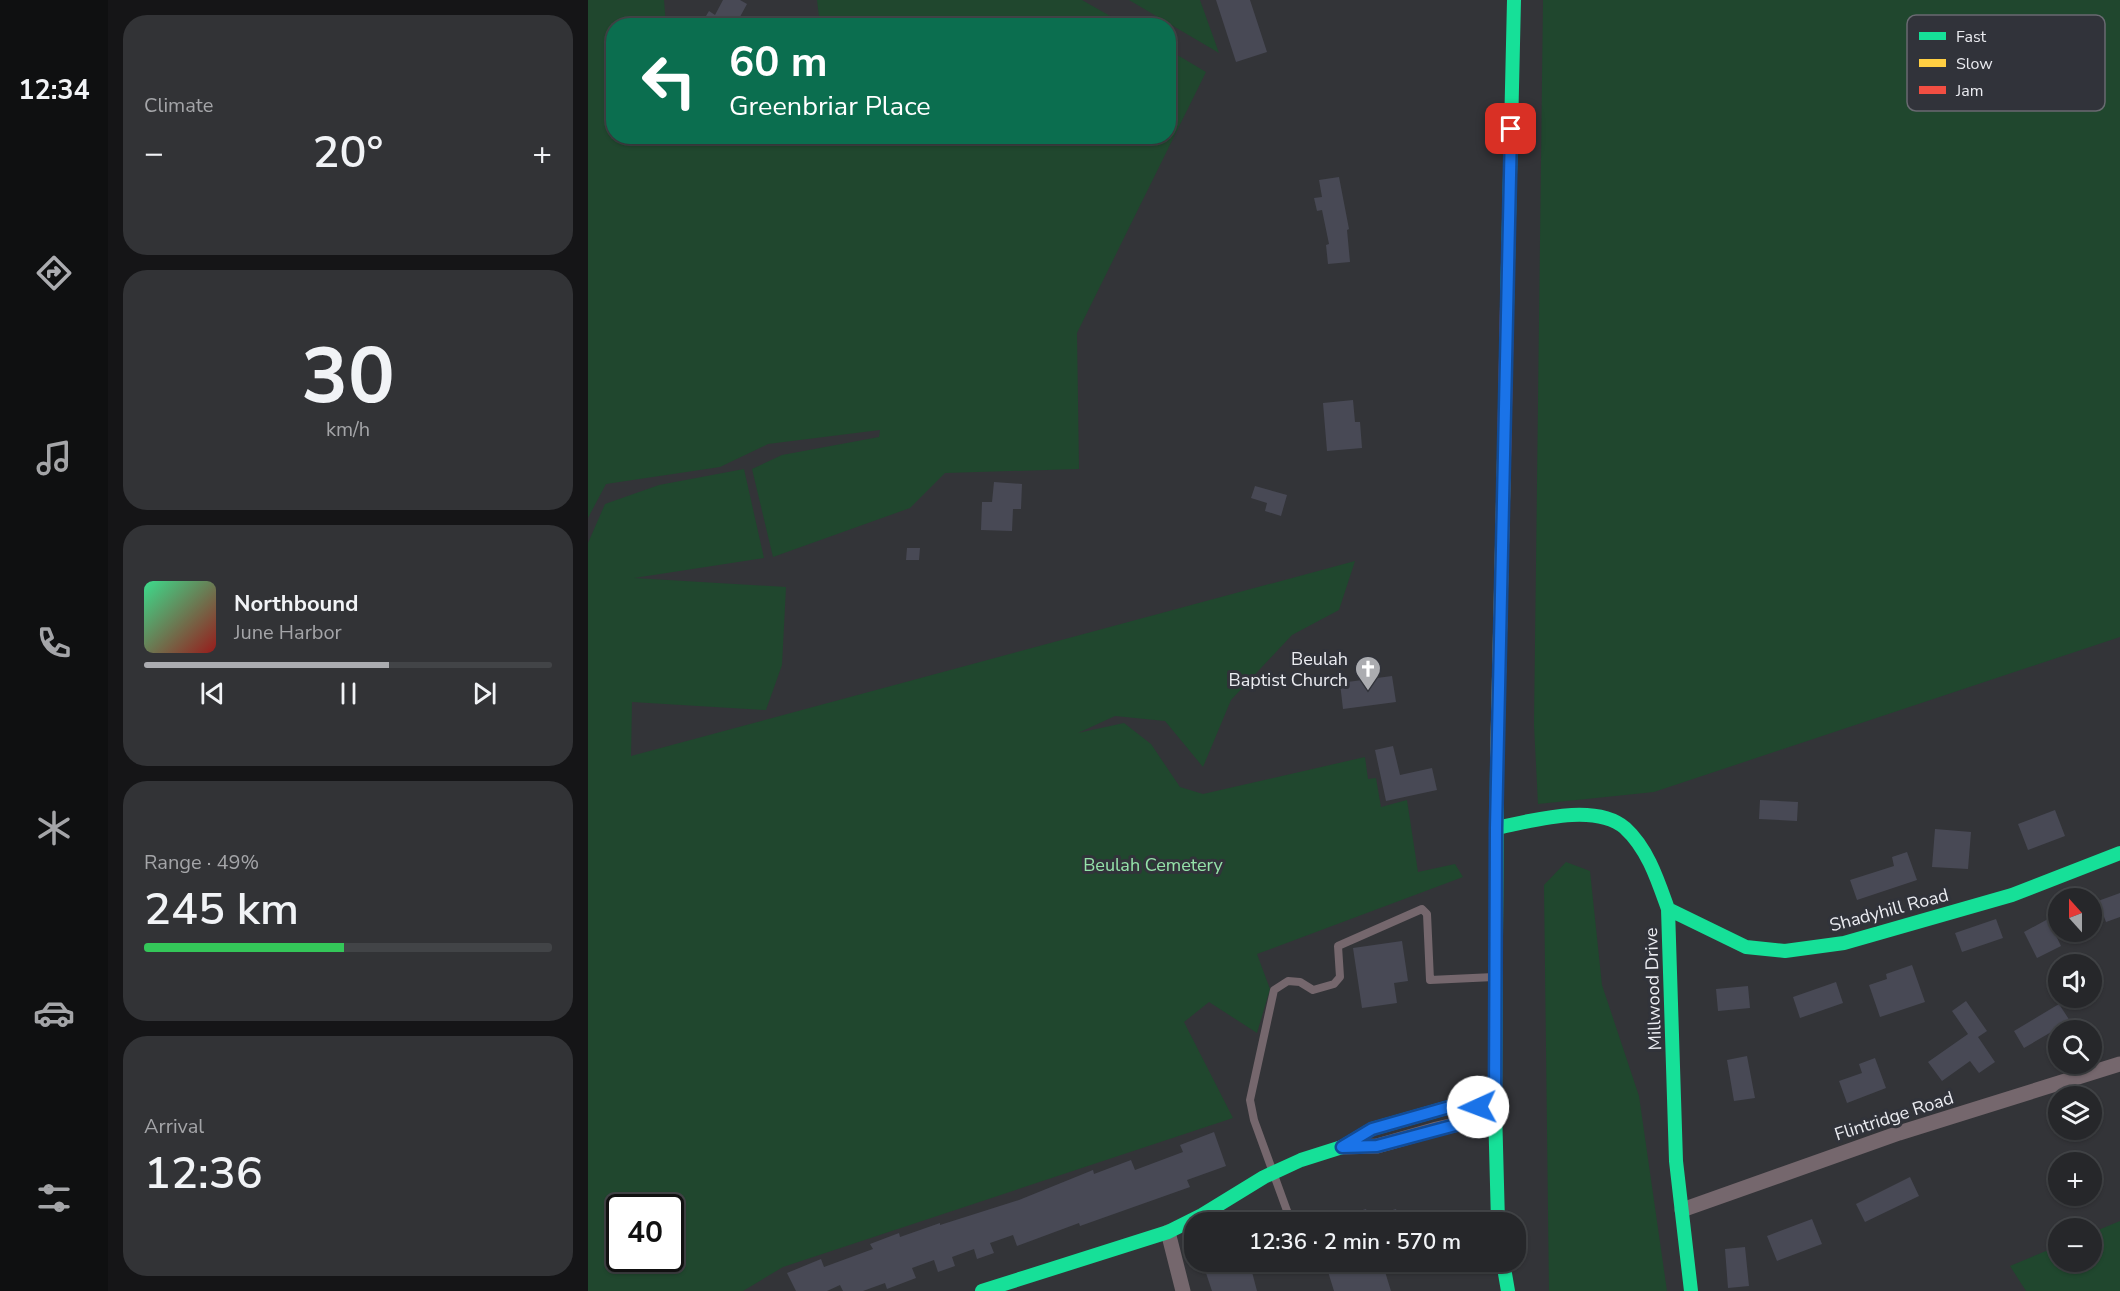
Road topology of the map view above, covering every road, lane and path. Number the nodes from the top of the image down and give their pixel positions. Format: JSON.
{"nodes":[{"id":1,"x":1514,"y":0,"type":"edge"},
{"id":2,"x":1496,"y":828,"type":"junction"},
{"id":3,"x":2120,"y":853,"type":"edge"},
{"id":4,"x":1668,"y":909,"type":"junction"},
{"id":5,"x":1496,"y":977,"type":"junction"},
{"id":6,"x":2120,"y":1064,"type":"edge"},
{"id":7,"x":1495,"y":1109,"type":"junction"},
{"id":8,"x":1342,"y":1147,"type":"joint"},
{"id":9,"x":1274,"y":1172,"type":"junction"},
{"id":10,"x":1682,"y":1210,"type":"junction"},
{"id":11,"x":1288,"y":1212,"type":"edge"},
{"id":12,"x":1498,"y":1212,"type":"edge"},
{"id":13,"x":1168,"y":1232,"type":"junction"},
{"id":14,"x":1505,"y":1272,"type":"edge"},
{"id":15,"x":982,"y":1291,"type":"edge"},
{"id":16,"x":1183,"y":1291,"type":"edge"},
{"id":17,"x":1508,"y":1291,"type":"edge"},
{"id":18,"x":1691,"y":1291,"type":"edge"}],
"edges":[{"from":1,"to":2,"type":"street"},
{"from":2,"to":4,"type":"street","name":"Millwood Drive"},
{"from":2,"to":5,"type":"street"},
{"from":3,"to":4,"type":"street","name":"Shadyhill Road"},
{"from":4,"to":10,"type":"street","name":"Millwood Drive"},
{"from":5,"to":7,"type":"street"},
{"from":5,"to":9,"type":"lane"},
{"from":6,"to":10,"type":"street","name":"Flintridge Road"},
{"from":7,"to":8,"type":"street"},
{"from":7,"to":12,"type":"street"},
{"from":8,"to":9,"type":"street"},
{"from":9,"to":11,"type":"lane"},
{"from":9,"to":13,"type":"street"},
{"from":10,"to":18,"type":"street","name":"Millwood Drive"},
{"from":13,"to":15,"type":"street"},
{"from":13,"to":16,"type":"street"},
{"from":14,"to":17,"type":"street"}]}
